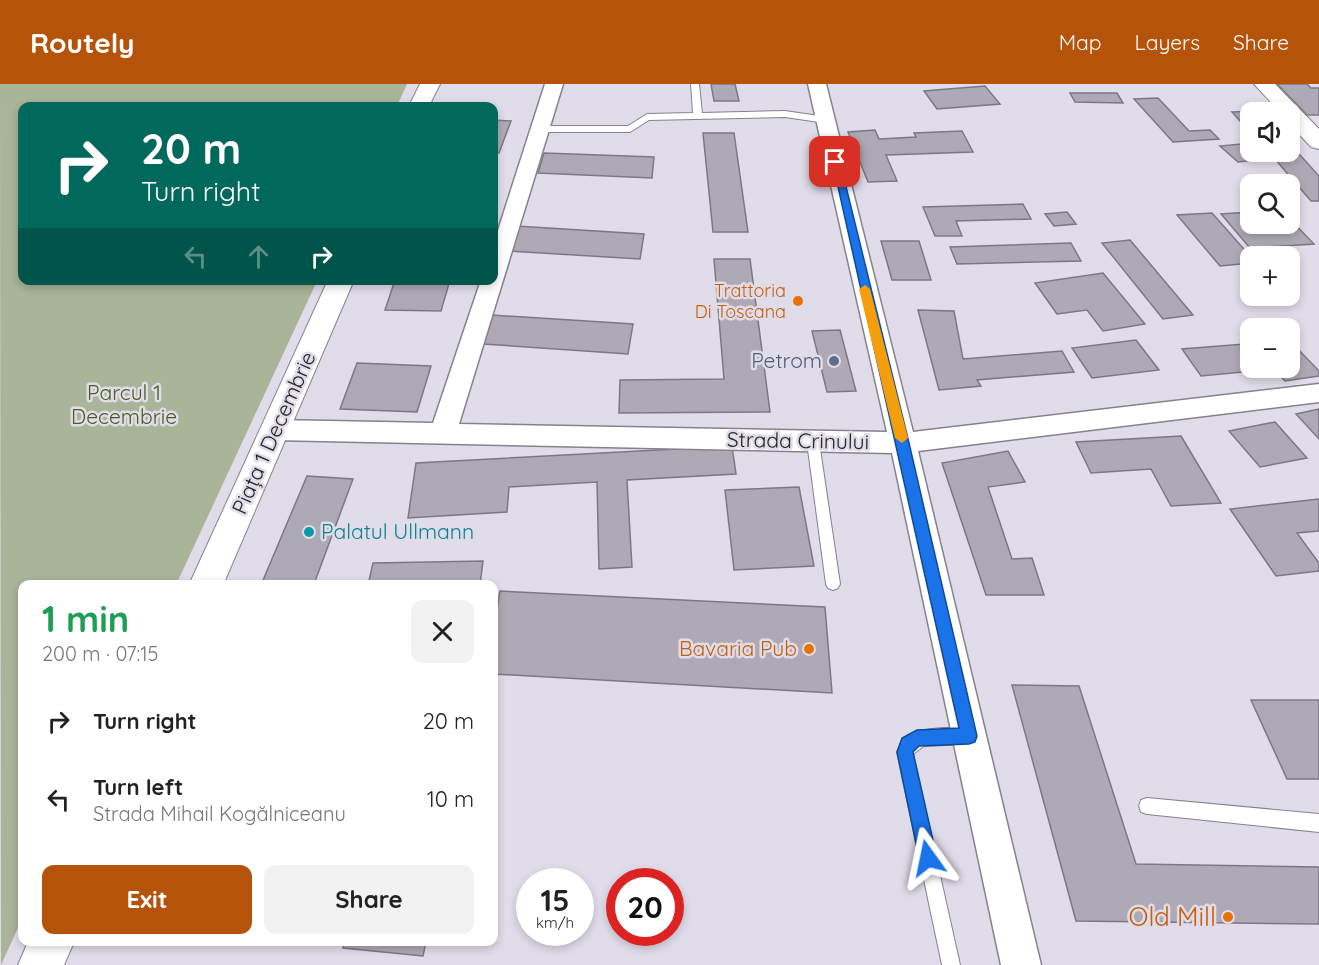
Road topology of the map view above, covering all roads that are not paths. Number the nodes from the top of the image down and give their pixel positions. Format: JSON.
{"nodes":[{"id":1,"x":430,"y":84,"type":"edge"},
{"id":2,"x":554,"y":84,"type":"edge"},
{"id":3,"x":695,"y":84,"type":"edge"},
{"id":4,"x":817,"y":84,"type":"edge"},
{"id":5,"x":1264,"y":84,"type":"edge"},
{"id":6,"x":421,"y":102,"type":"edge"},
{"id":7,"x":698,"y":116,"type":"junction"},
{"id":8,"x":826,"y":120,"type":"junction"},
{"id":9,"x":539,"y":129,"type":"junction"},
{"id":10,"x":1319,"y":142,"type":"edge"},
{"id":11,"x":498,"y":262,"type":"edge"},
{"id":12,"x":339,"y":285,"type":"edge"},
{"id":13,"x":490,"y":285,"type":"edge"},
{"id":14,"x":1319,"y":393,"type":"edge"},
{"id":15,"x":275,"y":430,"type":"junction"},
{"id":16,"x":443,"y":434,"type":"junction"},
{"id":17,"x":813,"y":441,"type":"junction"},
{"id":18,"x":903,"y":443,"type":"junction"},
{"id":19,"x":208,"y":580,"type":"edge"},
{"id":20,"x":833,"y":584,"type":"dead end"},
{"id":21,"x":969,"y":736,"type":"junction"},
{"id":22,"x":1147,"y":806,"type":"dead end"},
{"id":23,"x":1319,"y":823,"type":"edge"},
{"id":24,"x":49,"y":946,"type":"edge"},
{"id":25,"x":41,"y":965,"type":"edge"},
{"id":26,"x":951,"y":965,"type":"edge"},
{"id":27,"x":1022,"y":965,"type":"edge"}],
"edges":[{"from":1,"to":6,"type":"street"},
{"from":2,"to":9,"type":"street"},
{"from":3,"to":7,"type":"lane"},
{"from":4,"to":8,"type":"street"},
{"from":5,"to":10,"type":"street"},
{"from":7,"to":8,"type":"lane"},
{"from":7,"to":9,"type":"lane"},
{"from":8,"to":18,"type":"street"},
{"from":9,"to":11,"type":"street"},
{"from":12,"to":15,"type":"street","name":"Piața 1 Decembrie"},
{"from":13,"to":16,"type":"street"},
{"from":14,"to":18,"type":"street","name":"Strada Crinului"},
{"from":15,"to":16,"type":"street","name":"Strada Crinului"},
{"from":15,"to":19,"type":"street","name":"Piața 1 Decembrie"},
{"from":16,"to":17,"type":"street","name":"Strada Crinului"},
{"from":17,"to":18,"type":"street","name":"Strada Crinului"},
{"from":17,"to":20,"type":"lane"},
{"from":18,"to":21,"type":"street"},
{"from":21,"to":26,"type":"lane"},
{"from":21,"to":27,"type":"street"},
{"from":22,"to":23,"type":"lane"},
{"from":24,"to":25,"type":"street"}]}
